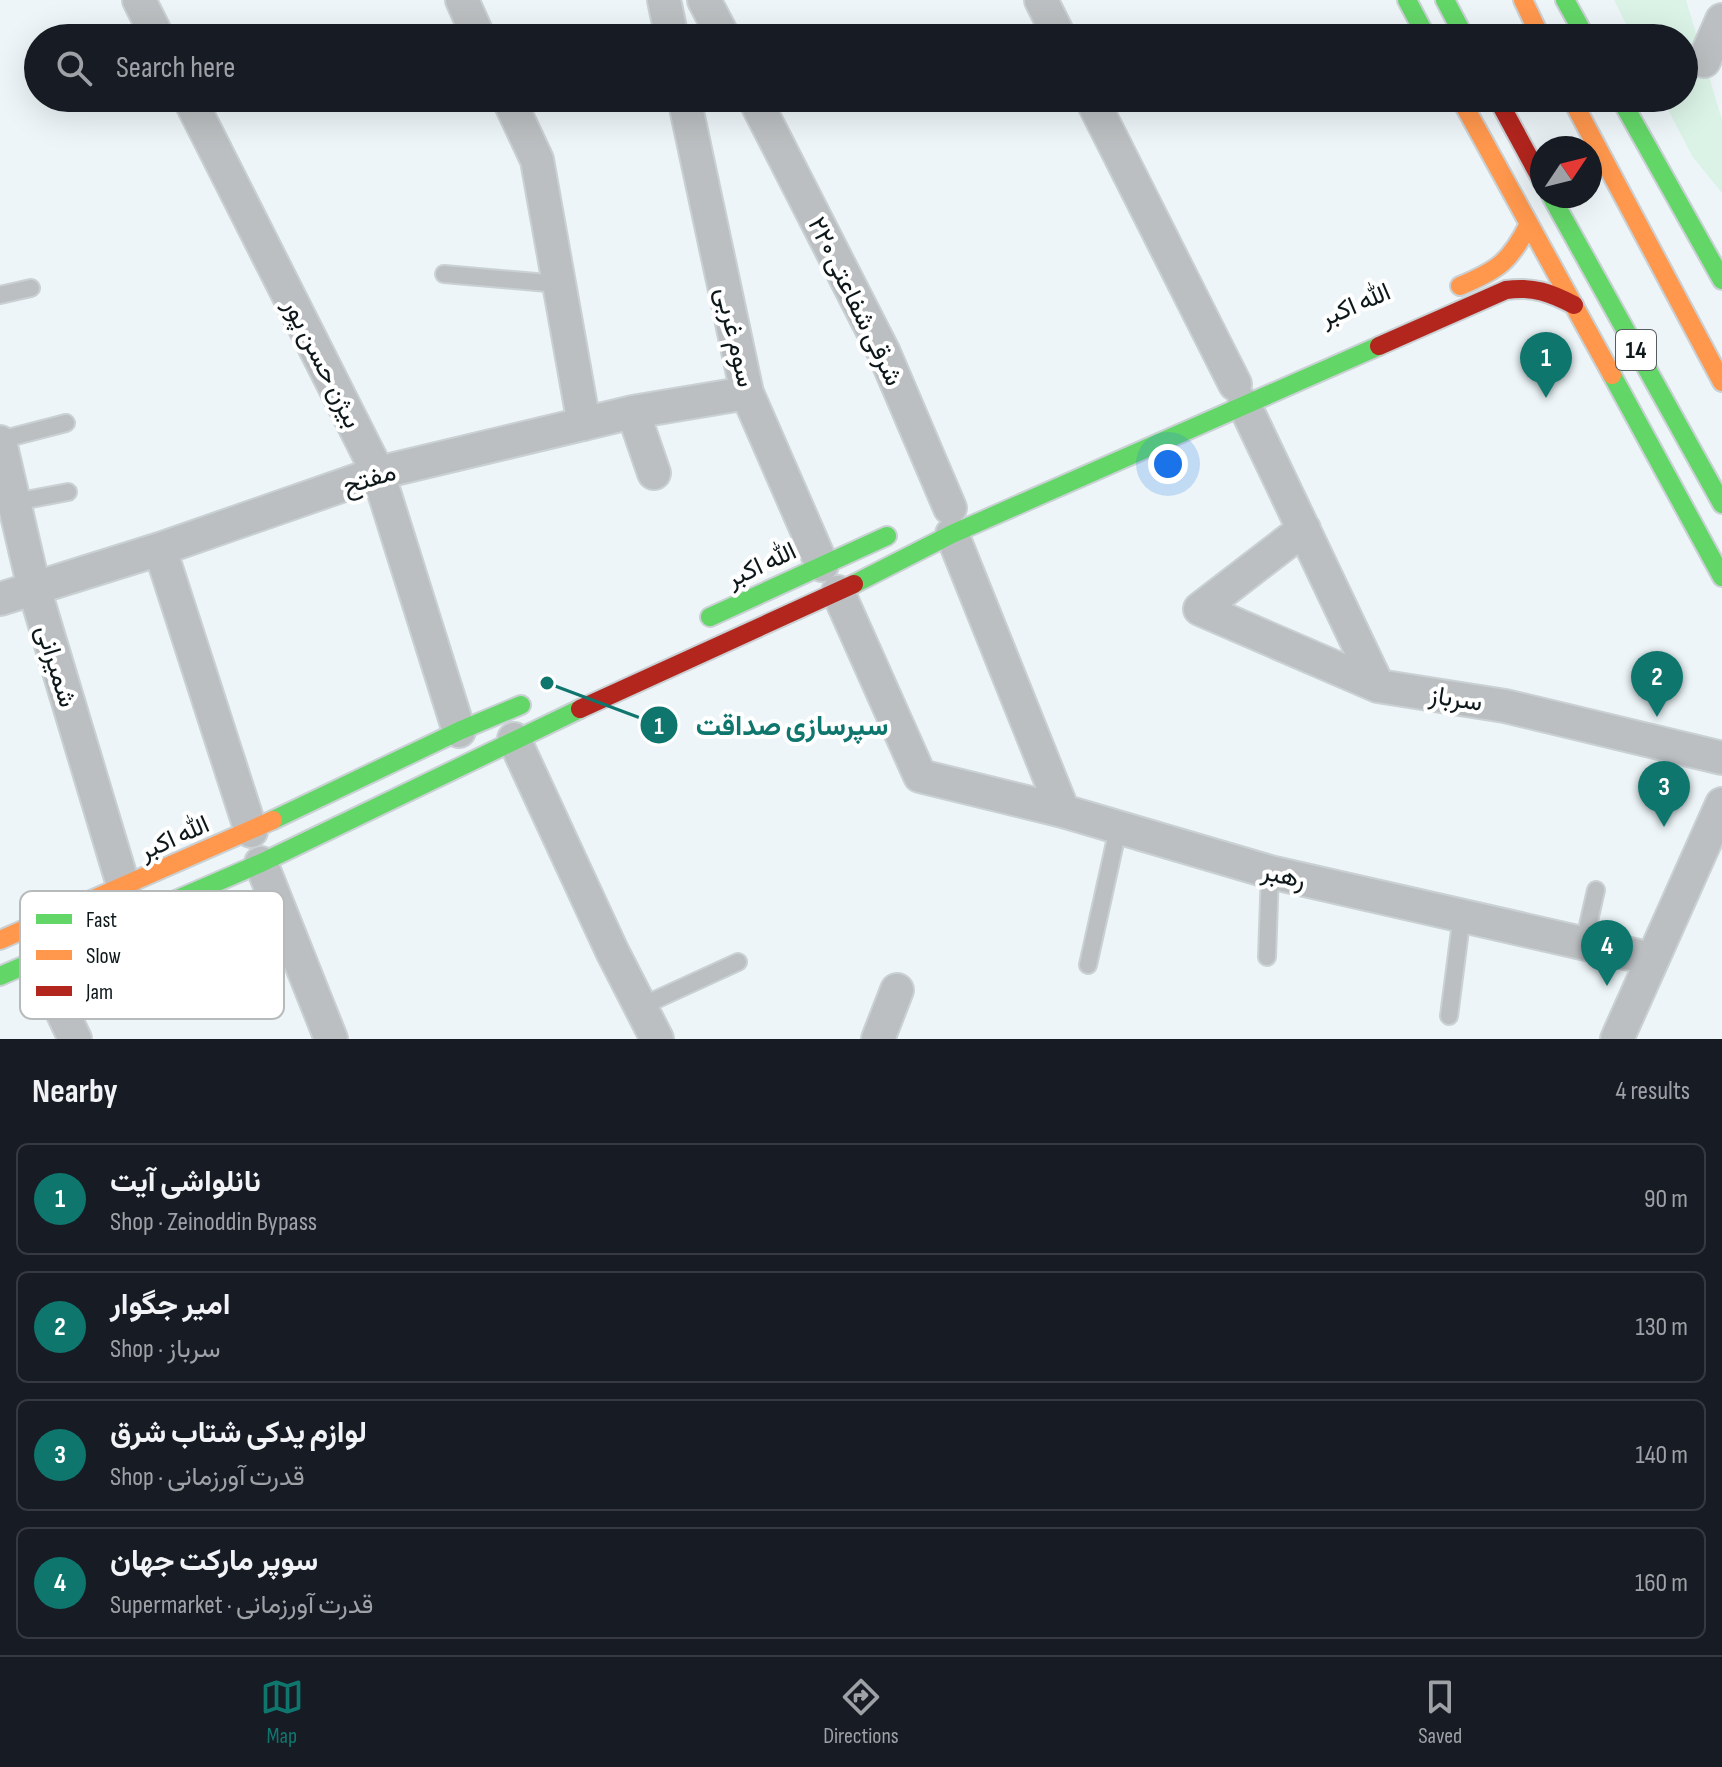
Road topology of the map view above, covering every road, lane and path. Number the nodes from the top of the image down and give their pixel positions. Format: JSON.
{"nodes":[{"id":1,"x":462,"y":0,"type":"edge"},
{"id":2,"x":664,"y":0,"type":"edge"},
{"id":3,"x":704,"y":0,"type":"edge"},
{"id":4,"x":1041,"y":0,"type":"edge"},
{"id":5,"x":1407,"y":0,"type":"edge"},
{"id":6,"x":1445,"y":0,"type":"edge"},
{"id":7,"x":1523,"y":0,"type":"edge"},
{"id":8,"x":1565,"y":0,"type":"edge"},
{"id":9,"x":143,"y":2,"type":"edge"},
{"id":10,"x":1722,"y":20,"type":"edge"},
{"id":11,"x":152,"y":24,"type":"edge"},
{"id":12,"x":473,"y":24,"type":"edge"},
{"id":13,"x":669,"y":24,"type":"edge"},
{"id":14,"x":717,"y":24,"type":"edge"},
{"id":15,"x":1053,"y":24,"type":"edge"},
{"id":16,"x":1420,"y":24,"type":"edge"},
{"id":17,"x":1458,"y":24,"type":"edge"},
{"id":18,"x":1534,"y":24,"type":"edge"},
{"id":19,"x":1578,"y":24,"type":"edge"},
{"id":20,"x":1704,"y":61,"type":"dead end"},
{"id":21,"x":196,"y":112,"type":"edge"},
{"id":22,"x":515,"y":112,"type":"edge"},
{"id":23,"x":687,"y":112,"type":"edge"},
{"id":24,"x":761,"y":112,"type":"edge"},
{"id":25,"x":1098,"y":112,"type":"edge"},
{"id":26,"x":1468,"y":112,"type":"edge"},
{"id":27,"x":1505,"y":112,"type":"edge"},
{"id":28,"x":1578,"y":112,"type":"edge"},
{"id":29,"x":1628,"y":112,"type":"edge"},
{"id":30,"x":1530,"y":159,"type":"edge"},
{"id":31,"x":1558,"y":208,"type":"edge"},
{"id":32,"x":1529,"y":224,"type":"junction"},
{"id":33,"x":444,"y":274,"type":"dead end"},
{"id":34,"x":1722,"y":280,"type":"edge"},
{"id":35,"x":559,"y":284,"type":"junction"},
{"id":36,"x":31,"y":288,"type":"dead end"},
{"id":37,"x":0,"y":295,"type":"edge"},
{"id":38,"x":1438,"y":296,"type":"dead end"},
{"id":39,"x":1574,"y":305,"type":"junction"},
{"id":40,"x":1722,"y":382,"type":"edge"},
{"id":41,"x":1237,"y":389,"type":"junction"},
{"id":42,"x":747,"y":393,"type":"junction"},
{"id":43,"x":633,"y":412,"type":"junction"},
{"id":44,"x":66,"y":423,"type":"dead end"},
{"id":45,"x":584,"y":424,"type":"junction"},
{"id":46,"x":0,"y":441,"type":"edge"},
{"id":47,"x":378,"y":473,"type":"junction"},
{"id":48,"x":654,"y":473,"type":"dead end"},
{"id":49,"x":68,"y":492,"type":"dead end"},
{"id":50,"x":15,"y":502,"type":"junction"},
{"id":51,"x":1722,"y":504,"type":"edge"},
{"id":52,"x":951,"y":514,"type":"junction"},
{"id":53,"x":907,"y":527,"type":"dead end"},
{"id":54,"x":1304,"y":529,"type":"junction"},
{"id":55,"x":160,"y":549,"type":"junction"},
{"id":56,"x":1722,"y":577,"type":"edge"},
{"id":57,"x":830,"y":578,"type":"junction"},
{"id":58,"x":34,"y":588,"type":"junction"},
{"id":59,"x":0,"y":599,"type":"edge"},
{"id":60,"x":696,"y":623,"type":"dead end"},
{"id":61,"x":1378,"y":686,"type":"junction"},
{"id":62,"x":543,"y":695,"type":"dead end"},
{"id":63,"x":508,"y":727,"type":"junction"},
{"id":64,"x":459,"y":731,"type":"junction"},
{"id":65,"x":1722,"y":758,"type":"edge"},
{"id":66,"x":920,"y":776,"type":"joint"},
{"id":67,"x":1722,"y":804,"type":"edge"},
{"id":68,"x":1063,"y":811,"type":"junction"},
{"id":69,"x":1118,"y":829,"type":"junction"},
{"id":70,"x":251,"y":831,"type":"junction"},
{"id":71,"x":261,"y":863,"type":"junction"},
{"id":72,"x":1270,"y":872,"type":"junction"},
{"id":73,"x":124,"y":888,"type":"junction"},
{"id":74,"x":1596,"y":890,"type":"dead end"},
{"id":75,"x":117,"y":891,"type":"edge"},
{"id":76,"x":197,"y":891,"type":"edge"},
{"id":77,"x":272,"y":891,"type":"edge"},
{"id":78,"x":1462,"y":915,"type":"junction"},
{"id":79,"x":284,"y":921,"type":"edge"},
{"id":80,"x":20,"y":932,"type":"edge"},
{"id":81,"x":0,"y":940,"type":"edge"},
{"id":82,"x":1584,"y":943,"type":"junction"},
{"id":83,"x":1267,"y":957,"type":"dead end"},
{"id":84,"x":1652,"y":959,"type":"junction"},
{"id":85,"x":738,"y":962,"type":"dead end"},
{"id":86,"x":1088,"y":965,"type":"dead end"},
{"id":87,"x":20,"y":968,"type":"edge"},
{"id":88,"x":0,"y":976,"type":"edge"},
{"id":89,"x":897,"y":990,"type":"dead end"},
{"id":90,"x":642,"y":1006,"type":"junction"},
{"id":91,"x":1449,"y":1016,"type":"dead end"},
{"id":92,"x":66,"y":1019,"type":"edge"},
{"id":93,"x":75,"y":1039,"type":"edge"},
{"id":94,"x":331,"y":1039,"type":"edge"},
{"id":95,"x":657,"y":1039,"type":"edge"},
{"id":96,"x":878,"y":1039,"type":"edge"},
{"id":97,"x":1617,"y":1039,"type":"edge"}],
"edges":[{"from":1,"to":12,"type":"street"},
{"from":2,"to":13,"type":"street"},
{"from":3,"to":14,"type":"street"},
{"from":4,"to":15,"type":"street"},
{"from":5,"to":16,"type":"main road"},
{"from":6,"to":17,"type":"main road"},
{"from":7,"to":18,"type":"main road"},
{"from":8,"to":19,"type":"main road"},
{"from":9,"to":11,"type":"street"},
{"from":10,"to":20,"type":"street"},
{"from":21,"to":47,"type":"street","name":"بیژن حسن پور"},
{"from":22,"to":35,"type":"street"},
{"from":23,"to":42,"type":"street","name":"سوم غربی"},
{"from":24,"to":52,"type":"street","name":"۲۲۰ شرقی شفاعتی"},
{"from":25,"to":41,"type":"street"},
{"from":26,"to":32,"type":"main road"},
{"from":27,"to":30,"type":"main road"},
{"from":28,"to":40,"type":"main road","number":"14"},
{"from":29,"to":34,"type":"main road"},
{"from":31,"to":51,"type":"main road","number":"14"},
{"from":32,"to":38,"type":"main road"},
{"from":32,"to":39,"type":"main road"},
{"from":33,"to":35,"type":"lane"},
{"from":35,"to":45,"type":"street"},
{"from":36,"to":37,"type":"lane"},
{"from":39,"to":41,"type":"main road"},
{"from":39,"to":56,"type":"main road"},
{"from":41,"to":52,"type":"main road"},
{"from":41,"to":54,"type":"street"},
{"from":42,"to":43,"type":"street","name":"مفتح"},
{"from":42,"to":57,"type":"street","name":"سوم غربی"},
{"from":43,"to":45,"type":"street","name":"مفتح"},
{"from":43,"to":48,"type":"street"},
{"from":44,"to":46,"type":"lane"},
{"from":45,"to":47,"type":"street","name":"مفتح"},
{"from":46,"to":50,"type":"street","name":"شمیرانی"},
{"from":47,"to":55,"type":"street","name":"مفتح"},
{"from":47,"to":64,"type":"street","name":"بیژن حسن پور"},
{"from":49,"to":50,"type":"lane"},
{"from":50,"to":58,"type":"street","name":"شمیرانی"},
{"from":52,"to":57,"type":"main road"},
{"from":52,"to":68,"type":"street","name":"۲۲۰ شرقی شفاعتی"},
{"from":53,"to":57,"type":"main road","name":"الله اکبر"},
{"from":54,"to":61,"type":"street"},
{"from":54,"to":61,"type":"street","name":"سرباز"},
{"from":55,"to":58,"type":"street","name":"مفتح"},
{"from":55,"to":70,"type":"street"},
{"from":57,"to":60,"type":"main road","name":"الله اکبر"},
{"from":57,"to":63,"type":"main road"},
{"from":57,"to":66,"type":"street","name":"سوم غربی"},
{"from":58,"to":59,"type":"street","name":"مفتح"},
{"from":58,"to":73,"type":"street","name":"شمیرانی"},
{"from":61,"to":65,"type":"street","name":"سرباز"},
{"from":62,"to":63,"type":"main road","name":"الله اکبر"},
{"from":63,"to":64,"type":"main road","name":"الله اکبر"},
{"from":63,"to":71,"type":"main road"},
{"from":63,"to":90,"type":"street"},
{"from":64,"to":70,"type":"main road","name":"الله اکبر"},
{"from":66,"to":68,"type":"street","name":"رهبر"},
{"from":67,"to":84,"type":"street"},
{"from":68,"to":69,"type":"street","name":"رهبر"},
{"from":69,"to":72,"type":"street","name":"رهبر"},
{"from":69,"to":86,"type":"lane"},
{"from":70,"to":71,"type":"main road"},
{"from":70,"to":73,"type":"main road","name":"الله اکبر"},
{"from":71,"to":76,"type":"main road"},
{"from":71,"to":77,"type":"street"},
{"from":72,"to":78,"type":"street","name":"رهبر"},
{"from":72,"to":83,"type":"lane"},
{"from":73,"to":75,"type":"main road","name":"الله اکبر"},
{"from":74,"to":82,"type":"lane"},
{"from":78,"to":82,"type":"street","name":"رهبر"},
{"from":78,"to":91,"type":"lane"},
{"from":79,"to":94,"type":"street"},
{"from":80,"to":81,"type":"main road","name":"الله اکبر"},
{"from":82,"to":84,"type":"street","name":"رهبر"},
{"from":84,"to":97,"type":"street"},
{"from":85,"to":90,"type":"lane"},
{"from":87,"to":88,"type":"main road"},
{"from":89,"to":96,"type":"street"},
{"from":90,"to":95,"type":"street"},
{"from":92,"to":93,"type":"street"}]}
